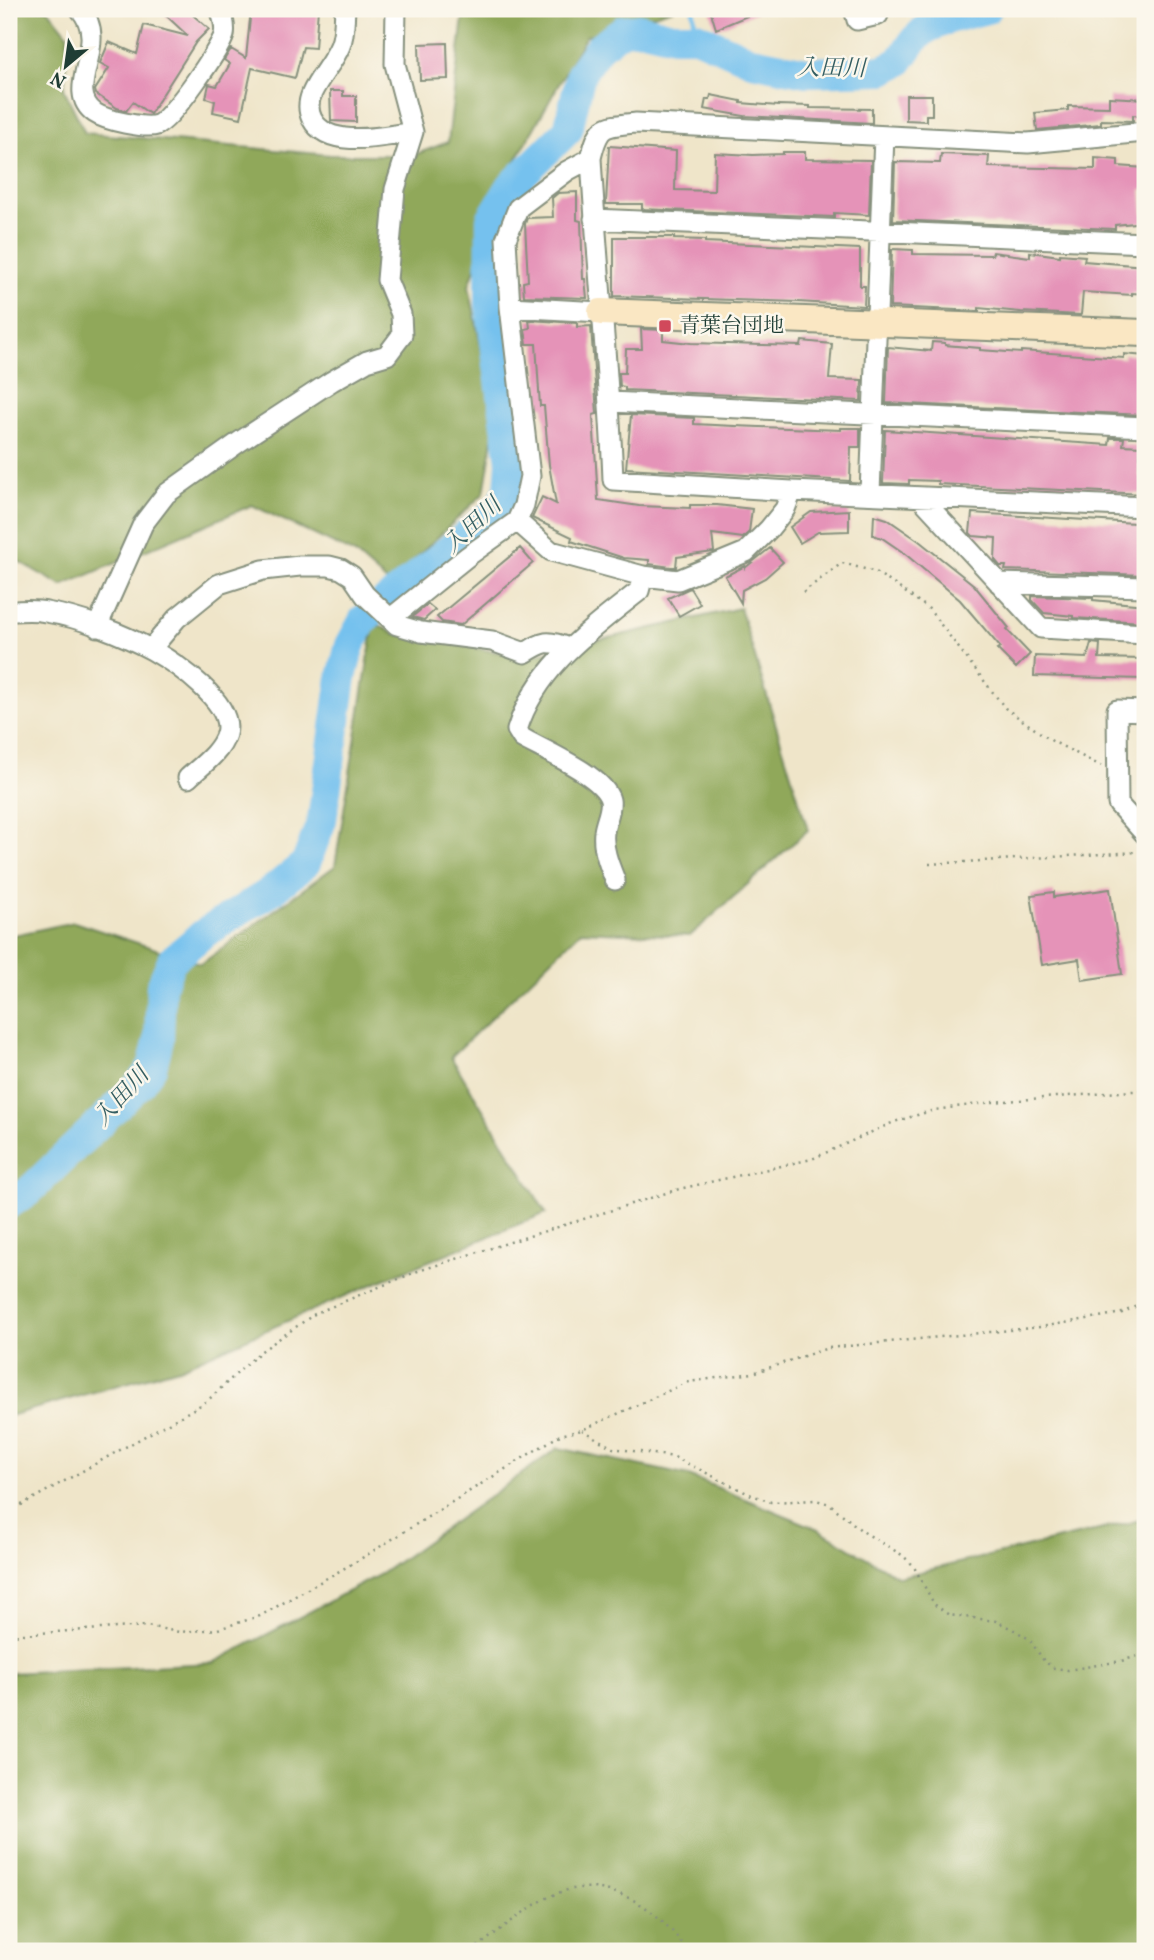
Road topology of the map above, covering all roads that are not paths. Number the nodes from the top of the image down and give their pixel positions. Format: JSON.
{"nodes":[{"id":1,"x":80,"y":9,"type":"edge"},
{"id":2,"x":220,"y":9,"type":"edge"},
{"id":3,"x":345,"y":9,"type":"edge"},
{"id":4,"x":397,"y":9,"type":"edge"},
{"id":5,"x":854,"y":9,"type":"edge"},
{"id":6,"x":878,"y":15,"type":"dead end"},
{"id":7,"x":413,"y":132,"type":"junction"},
{"id":8,"x":1145,"y":132,"type":"edge"},
{"id":9,"x":884,"y":136,"type":"junction"},
{"id":10,"x":591,"y":158,"type":"junction"},
{"id":11,"x":594,"y":219,"type":"junction"},
{"id":12,"x":879,"y":231,"type":"junction"},
{"id":13,"x":1145,"y":243,"type":"edge"},
{"id":14,"x":510,"y":307,"type":"junction"},
{"id":15,"x":601,"y":312,"type":"junction"},
{"id":16,"x":876,"y":323,"type":"junction"},
{"id":17,"x":1145,"y":333,"type":"edge"},
{"id":18,"x":610,"y":402,"type":"junction"},
{"id":19,"x":872,"y":414,"type":"junction"},
{"id":20,"x":1145,"y":427,"type":"edge"},
{"id":21,"x":792,"y":491,"type":"junction"},
{"id":22,"x":870,"y":493,"type":"junction"},
{"id":23,"x":921,"y":498,"type":"junction"},
{"id":24,"x":1145,"y":508,"type":"edge"},
{"id":25,"x":517,"y":520,"type":"junction"},
{"id":26,"x":643,"y":576,"type":"junction"},
{"id":27,"x":999,"y":583,"type":"junction"},
{"id":28,"x":1145,"y":587,"type":"edge"},
{"id":29,"x":9,"y":611,"type":"edge"},
{"id":30,"x":390,"y":617,"type":"junction"},
{"id":31,"x":97,"y":627,"type":"junction"},
{"id":32,"x":1145,"y":634,"type":"edge"},
{"id":33,"x":151,"y":649,"type":"junction"},
{"id":34,"x":568,"y":649,"type":"junction"},
{"id":35,"x":1145,"y":711,"type":"edge"},
{"id":36,"x":188,"y":778,"type":"dead end"},
{"id":37,"x":1145,"y":834,"type":"edge"},
{"id":38,"x":615,"y":880,"type":"dead end"}],
"edges":[{"from":1,"to":2,"type":"street"},
{"from":3,"to":7,"type":"street"},
{"from":4,"to":7,"type":"street"},
{"from":5,"to":6,"type":"street"},
{"from":7,"to":31,"type":"street"},
{"from":8,"to":9,"type":"street"},
{"from":9,"to":10,"type":"street"},
{"from":9,"to":12,"type":"street"},
{"from":10,"to":11,"type":"street"},
{"from":10,"to":14,"type":"street"},
{"from":11,"to":12,"type":"street"},
{"from":11,"to":15,"type":"street"},
{"from":12,"to":13,"type":"street"},
{"from":12,"to":16,"type":"street"},
{"from":14,"to":15,"type":"street"},
{"from":14,"to":25,"type":"street"},
{"from":15,"to":16,"type":"street"},
{"from":15,"to":18,"type":"street"},
{"from":16,"to":17,"type":"street"},
{"from":16,"to":19,"type":"street"},
{"from":18,"to":19,"type":"street"},
{"from":18,"to":21,"type":"street"},
{"from":19,"to":20,"type":"street"},
{"from":19,"to":22,"type":"street"},
{"from":21,"to":22,"type":"street"},
{"from":21,"to":26,"type":"street"},
{"from":22,"to":23,"type":"street"},
{"from":23,"to":24,"type":"street"},
{"from":23,"to":27,"type":"street"},
{"from":25,"to":26,"type":"street"},
{"from":25,"to":30,"type":"street"},
{"from":26,"to":34,"type":"street"},
{"from":27,"to":28,"type":"street"},
{"from":27,"to":32,"type":"street"},
{"from":29,"to":31,"type":"street"},
{"from":30,"to":33,"type":"street"},
{"from":30,"to":34,"type":"street"},
{"from":31,"to":33,"type":"street"},
{"from":33,"to":36,"type":"street"},
{"from":34,"to":38,"type":"street"},
{"from":35,"to":37,"type":"street"}]}
